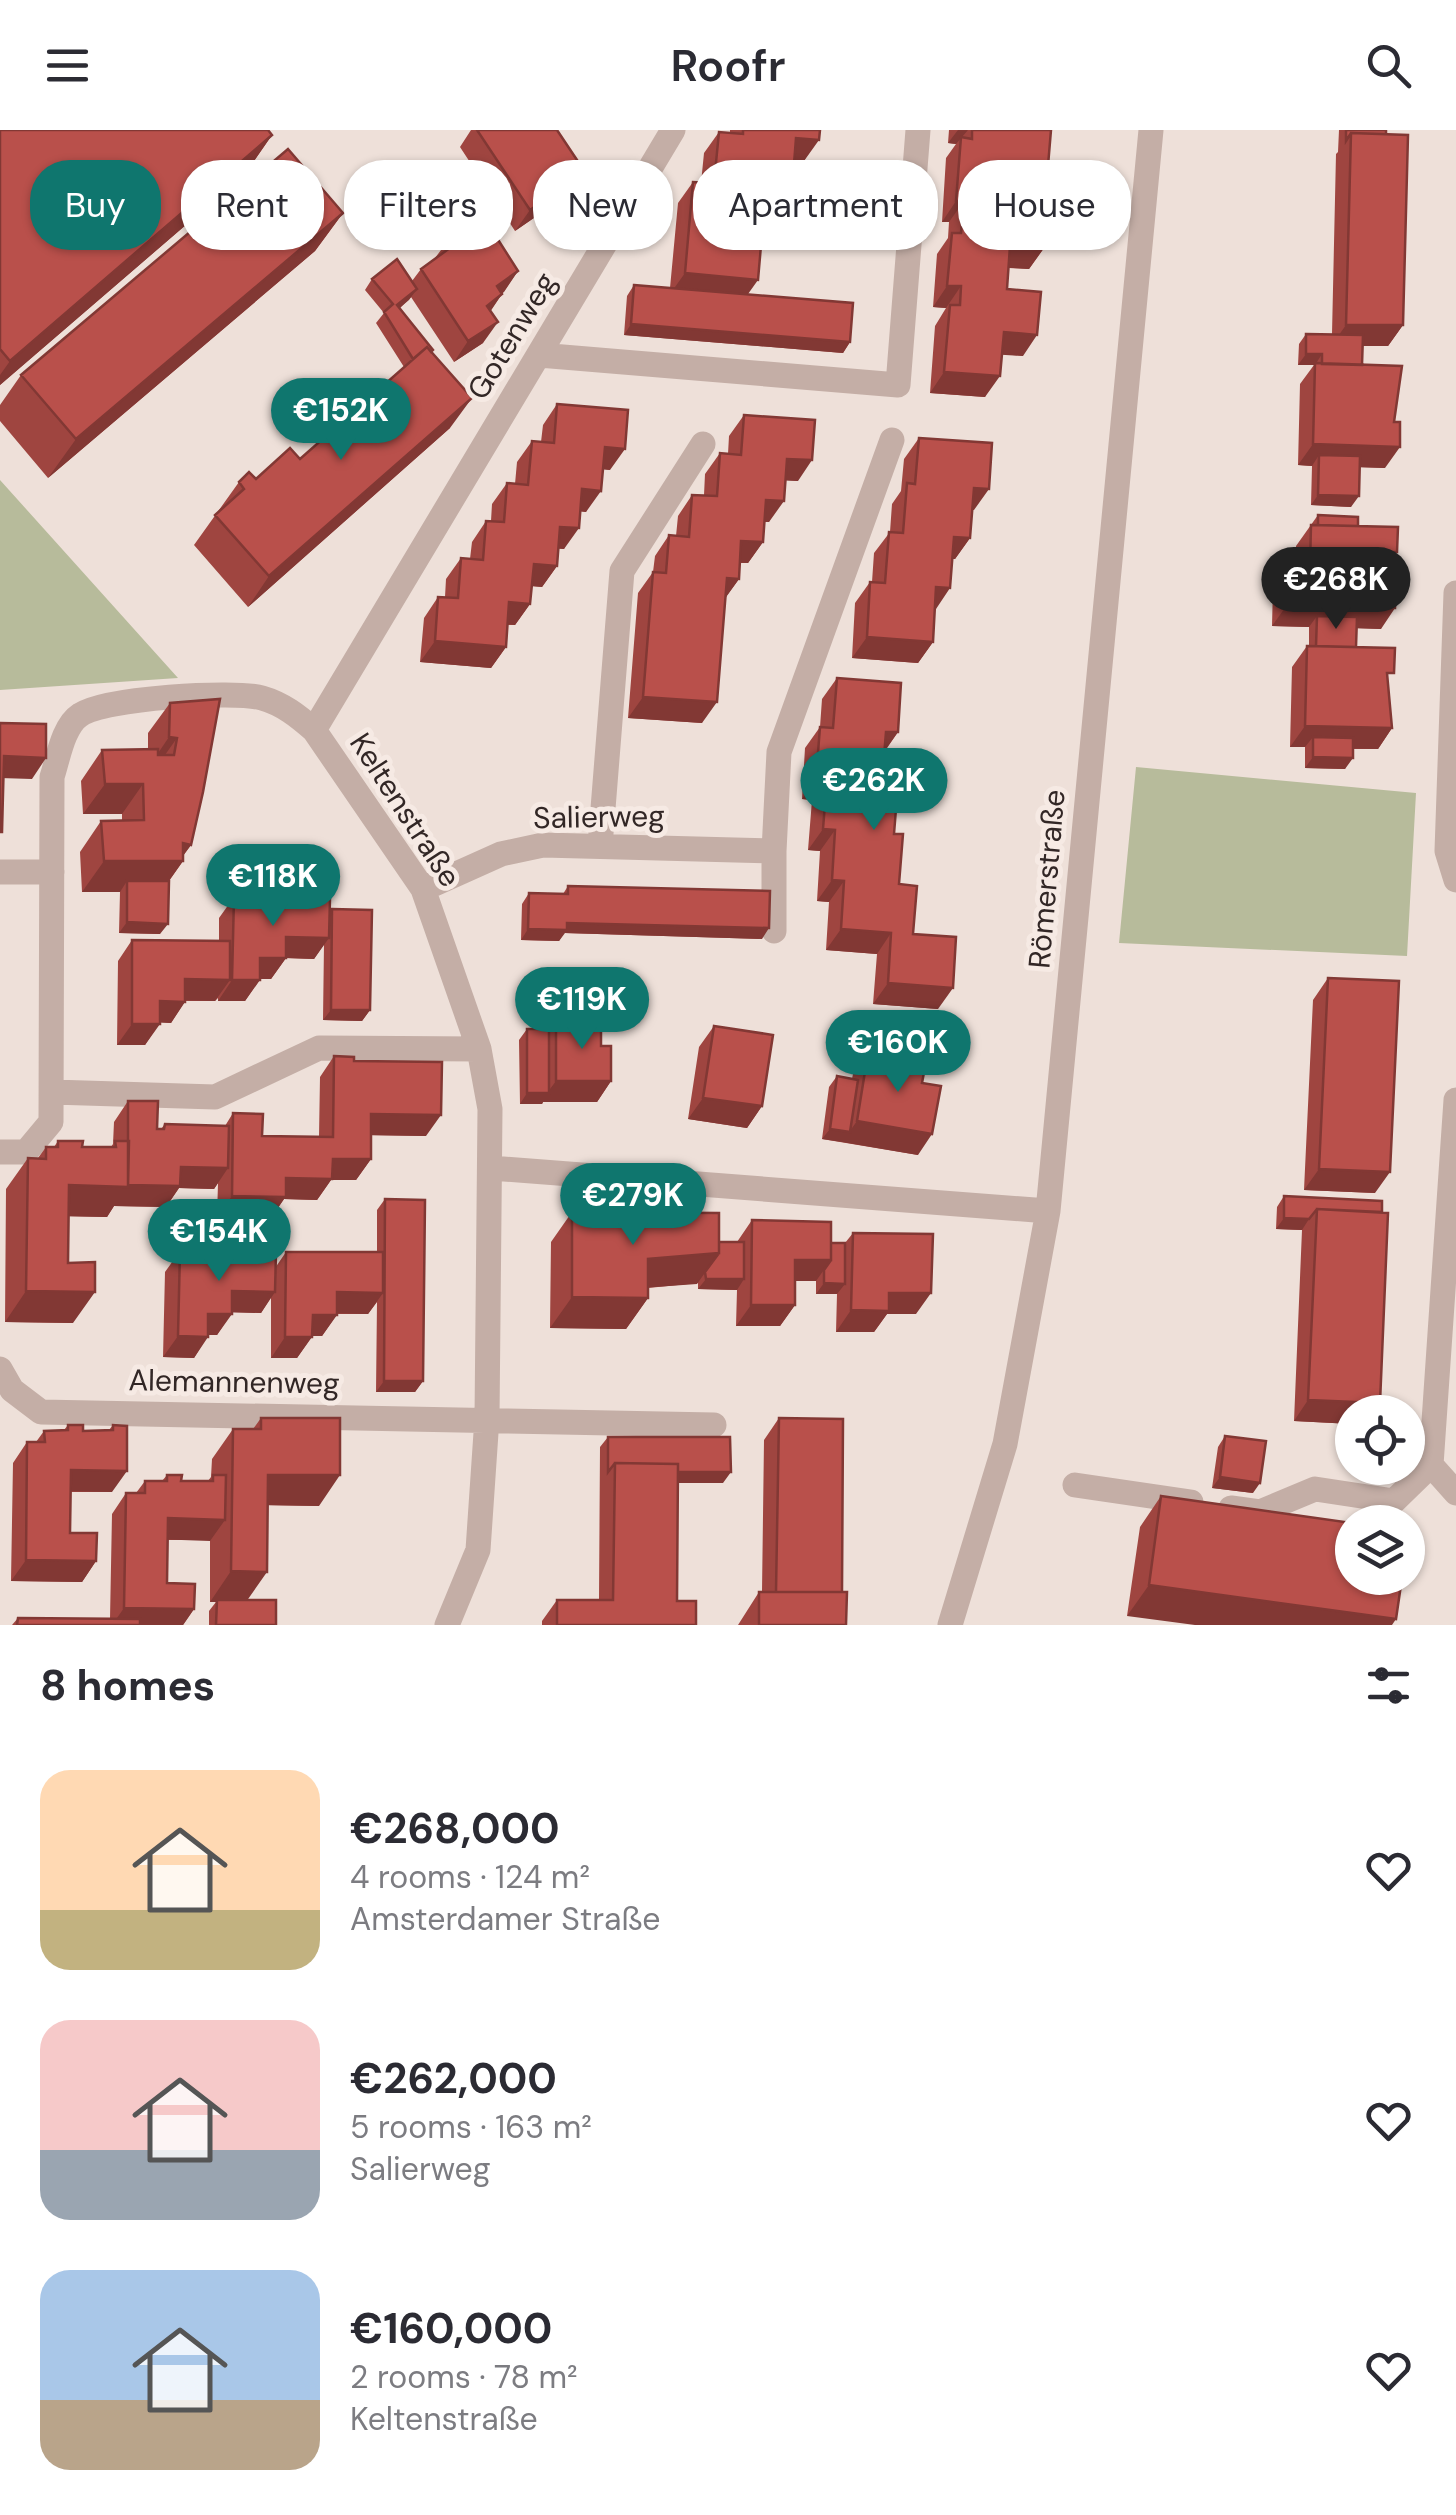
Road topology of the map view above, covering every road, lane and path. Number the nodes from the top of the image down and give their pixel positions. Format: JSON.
{"nodes":[{"id":1,"x":673,"y":130,"type":"edge"},
{"id":2,"x":918,"y":130,"type":"edge"},
{"id":3,"x":1151,"y":130,"type":"edge"},
{"id":4,"x":539,"y":354,"type":"junction"},
{"id":5,"x":892,"y":440,"type":"dead end"},
{"id":6,"x":703,"y":444,"type":"dead end"},
{"id":7,"x":1456,"y":593,"type":"edge"},
{"id":8,"x":314,"y":730,"type":"junction"},
{"id":9,"x":600,"y":846,"type":"junction"},
{"id":10,"x":774,"y":851,"type":"junction"},
{"id":11,"x":0,"y":872,"type":"edge"},
{"id":12,"x":52,"y":872,"type":"junction"},
{"id":13,"x":1455,"y":879,"type":"edge"},
{"id":14,"x":423,"y":889,"type":"junction"},
{"id":15,"x":774,"y":932,"type":"edge"},
{"id":16,"x":479,"y":1050,"type":"junction"},
{"id":17,"x":52,"y":1092,"type":"junction"},
{"id":18,"x":1456,"y":1100,"type":"edge"},
{"id":19,"x":0,"y":1152,"type":"edge"},
{"id":20,"x":491,"y":1168,"type":"junction"},
{"id":21,"x":1048,"y":1211,"type":"junction"},
{"id":22,"x":0,"y":1369,"type":"edge"},
{"id":23,"x":487,"y":1418,"type":"junction"},
{"id":24,"x":714,"y":1425,"type":"dead end"},
{"id":25,"x":1431,"y":1465,"type":"junction"},
{"id":26,"x":1075,"y":1484,"type":"dead end"},
{"id":27,"x":1456,"y":1493,"type":"edge"},
{"id":28,"x":447,"y":1625,"type":"edge"},
{"id":29,"x":950,"y":1625,"type":"edge"}],
"edges":[{"from":1,"to":4,"type":"street","name":"Gotenweg"},
{"from":2,"to":4,"type":"street"},
{"from":3,"to":21,"type":"street","name":"Römerstraße"},
{"from":4,"to":8,"type":"street","name":"Gotenweg"},
{"from":5,"to":10,"type":"street"},
{"from":6,"to":9,"type":"street"},
{"from":7,"to":13,"type":"street"},
{"from":8,"to":12,"type":"street","name":"Keltenstraße"},
{"from":8,"to":14,"type":"street","name":"Keltenstraße"},
{"from":9,"to":10,"type":"street","name":"Salierweg"},
{"from":9,"to":14,"type":"street","name":"Salierweg"},
{"from":10,"to":15,"type":"street"},
{"from":11,"to":12,"type":"street"},
{"from":12,"to":17,"type":"street"},
{"from":14,"to":16,"type":"street","name":"Keltenstraße"},
{"from":16,"to":17,"type":"street"},
{"from":16,"to":20,"type":"street","name":"Keltenstraße"},
{"from":17,"to":19,"type":"street"},
{"from":18,"to":25,"type":"street"},
{"from":20,"to":21,"type":"street"},
{"from":20,"to":23,"type":"street","name":"Keltenstraße"},
{"from":21,"to":29,"type":"street","name":"Römerstraße"},
{"from":22,"to":23,"type":"street","name":"Alemannenweg"},
{"from":23,"to":24,"type":"street","name":"Alemannenweg"},
{"from":23,"to":28,"type":"street","name":"Keltenstraße"},
{"from":25,"to":26,"type":"street"},
{"from":25,"to":27,"type":"street"}]}
